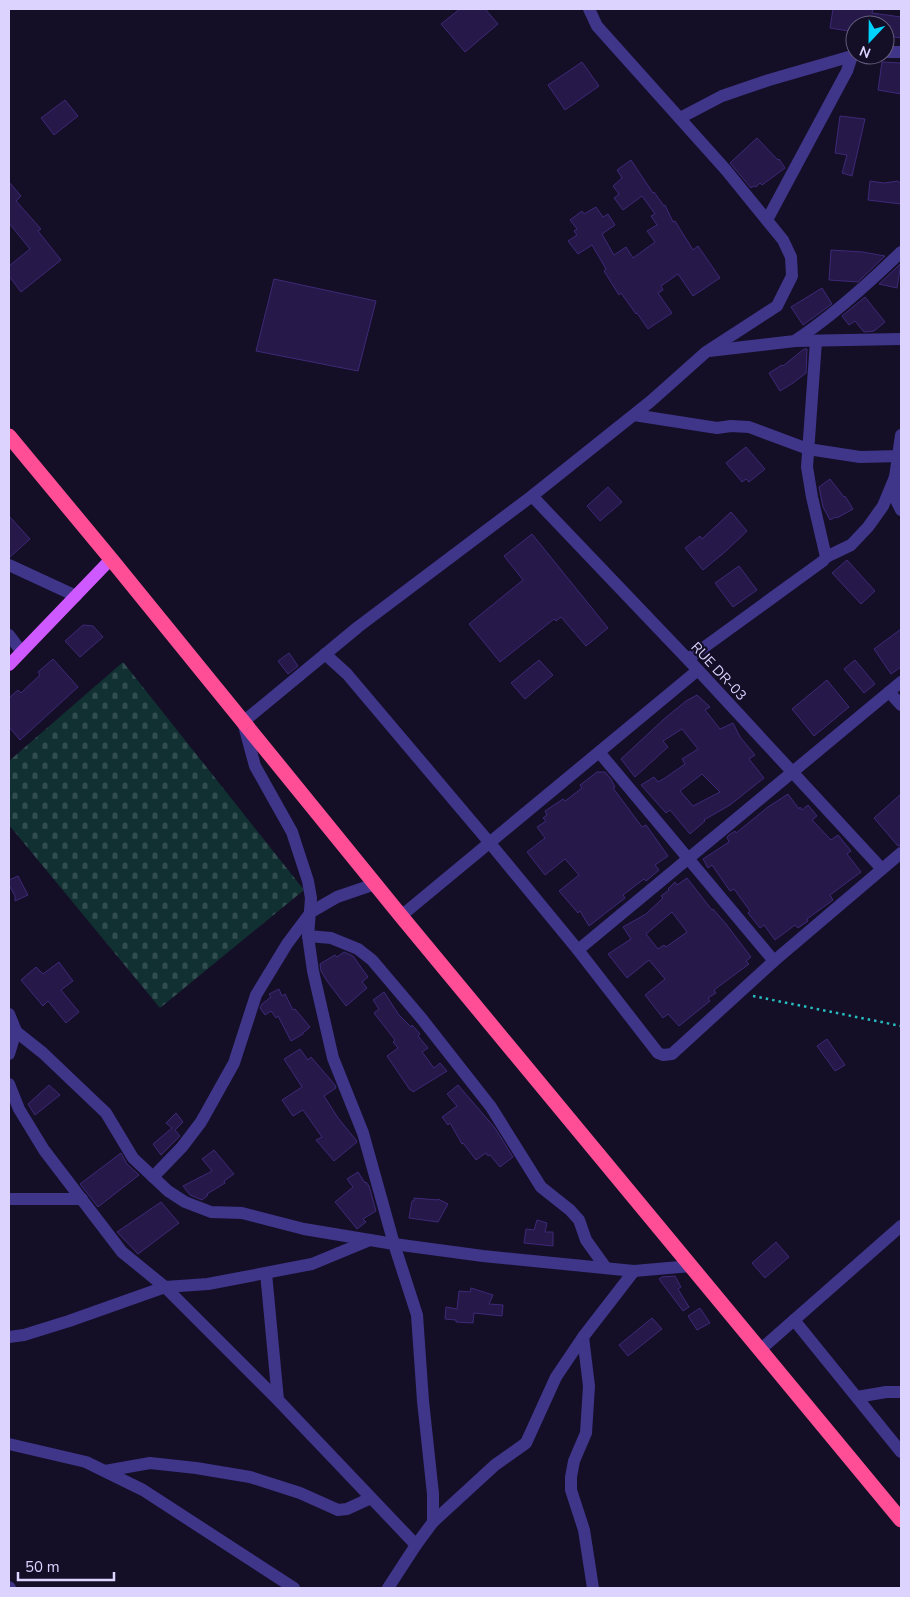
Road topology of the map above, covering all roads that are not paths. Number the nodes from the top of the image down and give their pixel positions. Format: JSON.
{"nodes":[{"id":1,"x":589,"y":9,"type":"edge"},
{"id":2,"x":845,"y":58,"type":"edge"},
{"id":3,"x":850,"y":65,"type":"edge"},
{"id":4,"x":680,"y":118,"type":"junction"},
{"id":5,"x":767,"y":220,"type":"junction"},
{"id":6,"x":901,"y":252,"type":"edge"},
{"id":7,"x":901,"y":338,"type":"edge"},
{"id":8,"x":795,"y":341,"type":"junction"},
{"id":9,"x":816,"y":341,"type":"junction"},
{"id":10,"x":706,"y":352,"type":"junction"},
{"id":11,"x":634,"y":415,"type":"junction"},
{"id":12,"x":901,"y":435,"type":"edge"},
{"id":13,"x":9,"y":436,"type":"edge"},
{"id":14,"x":808,"y":449,"type":"junction"},
{"id":15,"x":899,"y":456,"type":"edge"},
{"id":16,"x":895,"y":477,"type":"junction"},
{"id":17,"x":532,"y":496,"type":"junction"},
{"id":18,"x":901,"y":510,"type":"edge"},
{"id":19,"x":826,"y":557,"type":"junction"},
{"id":20,"x":111,"y":559,"type":"junction"},
{"id":21,"x":9,"y":565,"type":"edge"},
{"id":22,"x":76,"y":596,"type":"junction"},
{"id":23,"x":9,"y":635,"type":"edge"},
{"id":24,"x":21,"y":651,"type":"junction"},
{"id":25,"x":325,"y":654,"type":"junction"},
{"id":26,"x":688,"y":659,"type":"junction"},
{"id":27,"x":9,"y":665,"type":"edge"},
{"id":28,"x":698,"y":670,"type":"junction"},
{"id":29,"x":901,"y":682,"type":"edge"},
{"id":30,"x":889,"y":692,"type":"junction"},
{"id":31,"x":901,"y":705,"type":"edge"},
{"id":32,"x":243,"y":722,"type":"junction"},
{"id":33,"x":599,"y":752,"type":"junction"},
{"id":34,"x":792,"y":772,"type":"junction"},
{"id":35,"x":489,"y":842,"type":"junction"},
{"id":36,"x":901,"y":853,"type":"edge"},
{"id":37,"x":688,"y":858,"type":"junction"},
{"id":38,"x":882,"y":869,"type":"junction"},
{"id":39,"x":375,"y":884,"type":"junction"},
{"id":40,"x":311,"y":912,"type":"junction"},
{"id":41,"x":401,"y":916,"type":"junction"},
{"id":42,"x":308,"y":936,"type":"junction"},
{"id":43,"x":578,"y":950,"type":"junction"},
{"id":44,"x":774,"y":961,"type":"junction"},
{"id":45,"x":9,"y":1014,"type":"edge"},
{"id":46,"x":12,"y":1028,"type":"edge"},
{"id":47,"x":9,"y":1054,"type":"edge"},
{"id":48,"x":9,"y":1084,"type":"edge"},
{"id":49,"x":152,"y":1177,"type":"junction"},
{"id":50,"x":9,"y":1199,"type":"edge"},
{"id":51,"x":82,"y":1199,"type":"junction"},
{"id":52,"x":901,"y":1226,"type":"edge"},
{"id":53,"x":370,"y":1240,"type":"junction"},
{"id":54,"x":394,"y":1244,"type":"junction"},
{"id":55,"x":691,"y":1266,"type":"junction"},
{"id":56,"x":606,"y":1268,"type":"junction"},
{"id":57,"x":266,"y":1272,"type":"junction"},
{"id":58,"x":634,"y":1272,"type":"junction"},
{"id":59,"x":165,"y":1286,"type":"junction"},
{"id":60,"x":794,"y":1320,"type":"junction"},
{"id":61,"x":9,"y":1337,"type":"edge"},
{"id":62,"x":583,"y":1337,"type":"junction"},
{"id":63,"x":760,"y":1350,"type":"junction"},
{"id":64,"x":901,"y":1392,"type":"edge"},
{"id":65,"x":857,"y":1397,"type":"junction"},
{"id":66,"x":278,"y":1400,"type":"junction"},
{"id":67,"x":9,"y":1444,"type":"edge"},
{"id":68,"x":901,"y":1452,"type":"edge"},
{"id":69,"x":105,"y":1471,"type":"junction"},
{"id":70,"x":371,"y":1498,"type":"junction"},
{"id":71,"x":901,"y":1520,"type":"edge"},
{"id":72,"x":433,"y":1522,"type":"junction"},
{"id":73,"x":416,"y":1544,"type":"junction"},
{"id":74,"x":294,"y":1588,"type":"edge"},
{"id":75,"x":388,"y":1588,"type":"edge"},
{"id":76,"x":593,"y":1588,"type":"edge"}],
"edges":[{"from":1,"to":4,"type":"street"},
{"from":2,"to":4,"type":"street"},
{"from":3,"to":5,"type":"street"},
{"from":4,"to":5,"type":"street"},
{"from":5,"to":10,"type":"street"},
{"from":6,"to":8,"type":"street"},
{"from":7,"to":9,"type":"street"},
{"from":8,"to":9,"type":"street"},
{"from":8,"to":10,"type":"street"},
{"from":9,"to":14,"type":"street"},
{"from":10,"to":11,"type":"street"},
{"from":11,"to":14,"type":"street"},
{"from":11,"to":17,"type":"street"},
{"from":12,"to":15,"type":"street"},
{"from":13,"to":20,"type":"highway"},
{"from":14,"to":15,"type":"street"},
{"from":14,"to":19,"type":"street"},
{"from":15,"to":16,"type":"street"},
{"from":16,"to":18,"type":"street"},
{"from":16,"to":19,"type":"street"},
{"from":17,"to":25,"type":"street"},
{"from":17,"to":26,"type":"street","name":"RUE DR-03"},
{"from":19,"to":26,"type":"street"},
{"from":20,"to":22,"type":"main road"},
{"from":20,"to":32,"type":"highway"},
{"from":21,"to":22,"type":"street"},
{"from":22,"to":24,"type":"main road"},
{"from":23,"to":24,"type":"street"},
{"from":24,"to":27,"type":"main road"},
{"from":25,"to":32,"type":"street"},
{"from":25,"to":35,"type":"street"},
{"from":26,"to":28,"type":"street","name":"RUE DR-03"},
{"from":28,"to":33,"type":"street"},
{"from":28,"to":34,"type":"street","name":"RUE DR-03"},
{"from":29,"to":30,"type":"street"},
{"from":30,"to":31,"type":"street"},
{"from":30,"to":34,"type":"street"},
{"from":32,"to":39,"type":"highway"},
{"from":32,"to":40,"type":"street"},
{"from":33,"to":35,"type":"street"},
{"from":33,"to":37,"type":"street"},
{"from":34,"to":37,"type":"street"},
{"from":34,"to":38,"type":"street","name":"RUE DR-03"},
{"from":35,"to":41,"type":"street"},
{"from":35,"to":43,"type":"street"},
{"from":36,"to":38,"type":"street"},
{"from":37,"to":43,"type":"street"},
{"from":37,"to":44,"type":"street"},
{"from":38,"to":44,"type":"street"},
{"from":39,"to":40,"type":"street"},
{"from":39,"to":41,"type":"highway"},
{"from":40,"to":42,"type":"street"},
{"from":40,"to":49,"type":"street"},
{"from":41,"to":55,"type":"highway"},
{"from":42,"to":54,"type":"street"},
{"from":42,"to":56,"type":"street"},
{"from":43,"to":44,"type":"street"},
{"from":45,"to":46,"type":"street"},
{"from":46,"to":47,"type":"street"},
{"from":46,"to":49,"type":"street"},
{"from":48,"to":51,"type":"street"},
{"from":49,"to":53,"type":"street"},
{"from":50,"to":51,"type":"street"},
{"from":51,"to":59,"type":"street"},
{"from":52,"to":60,"type":"street"},
{"from":53,"to":54,"type":"street"},
{"from":53,"to":57,"type":"street"},
{"from":54,"to":56,"type":"street"},
{"from":54,"to":72,"type":"street"},
{"from":55,"to":58,"type":"street"},
{"from":55,"to":63,"type":"highway"},
{"from":56,"to":58,"type":"street"},
{"from":57,"to":59,"type":"street"},
{"from":57,"to":66,"type":"street"},
{"from":58,"to":62,"type":"street"},
{"from":59,"to":61,"type":"street"},
{"from":59,"to":66,"type":"street"},
{"from":60,"to":63,"type":"street"},
{"from":60,"to":65,"type":"street"},
{"from":62,"to":72,"type":"street"},
{"from":62,"to":76,"type":"street"},
{"from":63,"to":71,"type":"highway"},
{"from":64,"to":65,"type":"street"},
{"from":65,"to":68,"type":"street"},
{"from":66,"to":70,"type":"street"},
{"from":67,"to":69,"type":"street"},
{"from":69,"to":70,"type":"street"},
{"from":69,"to":74,"type":"street"},
{"from":70,"to":73,"type":"street"},
{"from":72,"to":73,"type":"street"},
{"from":73,"to":75,"type":"street"}]}
